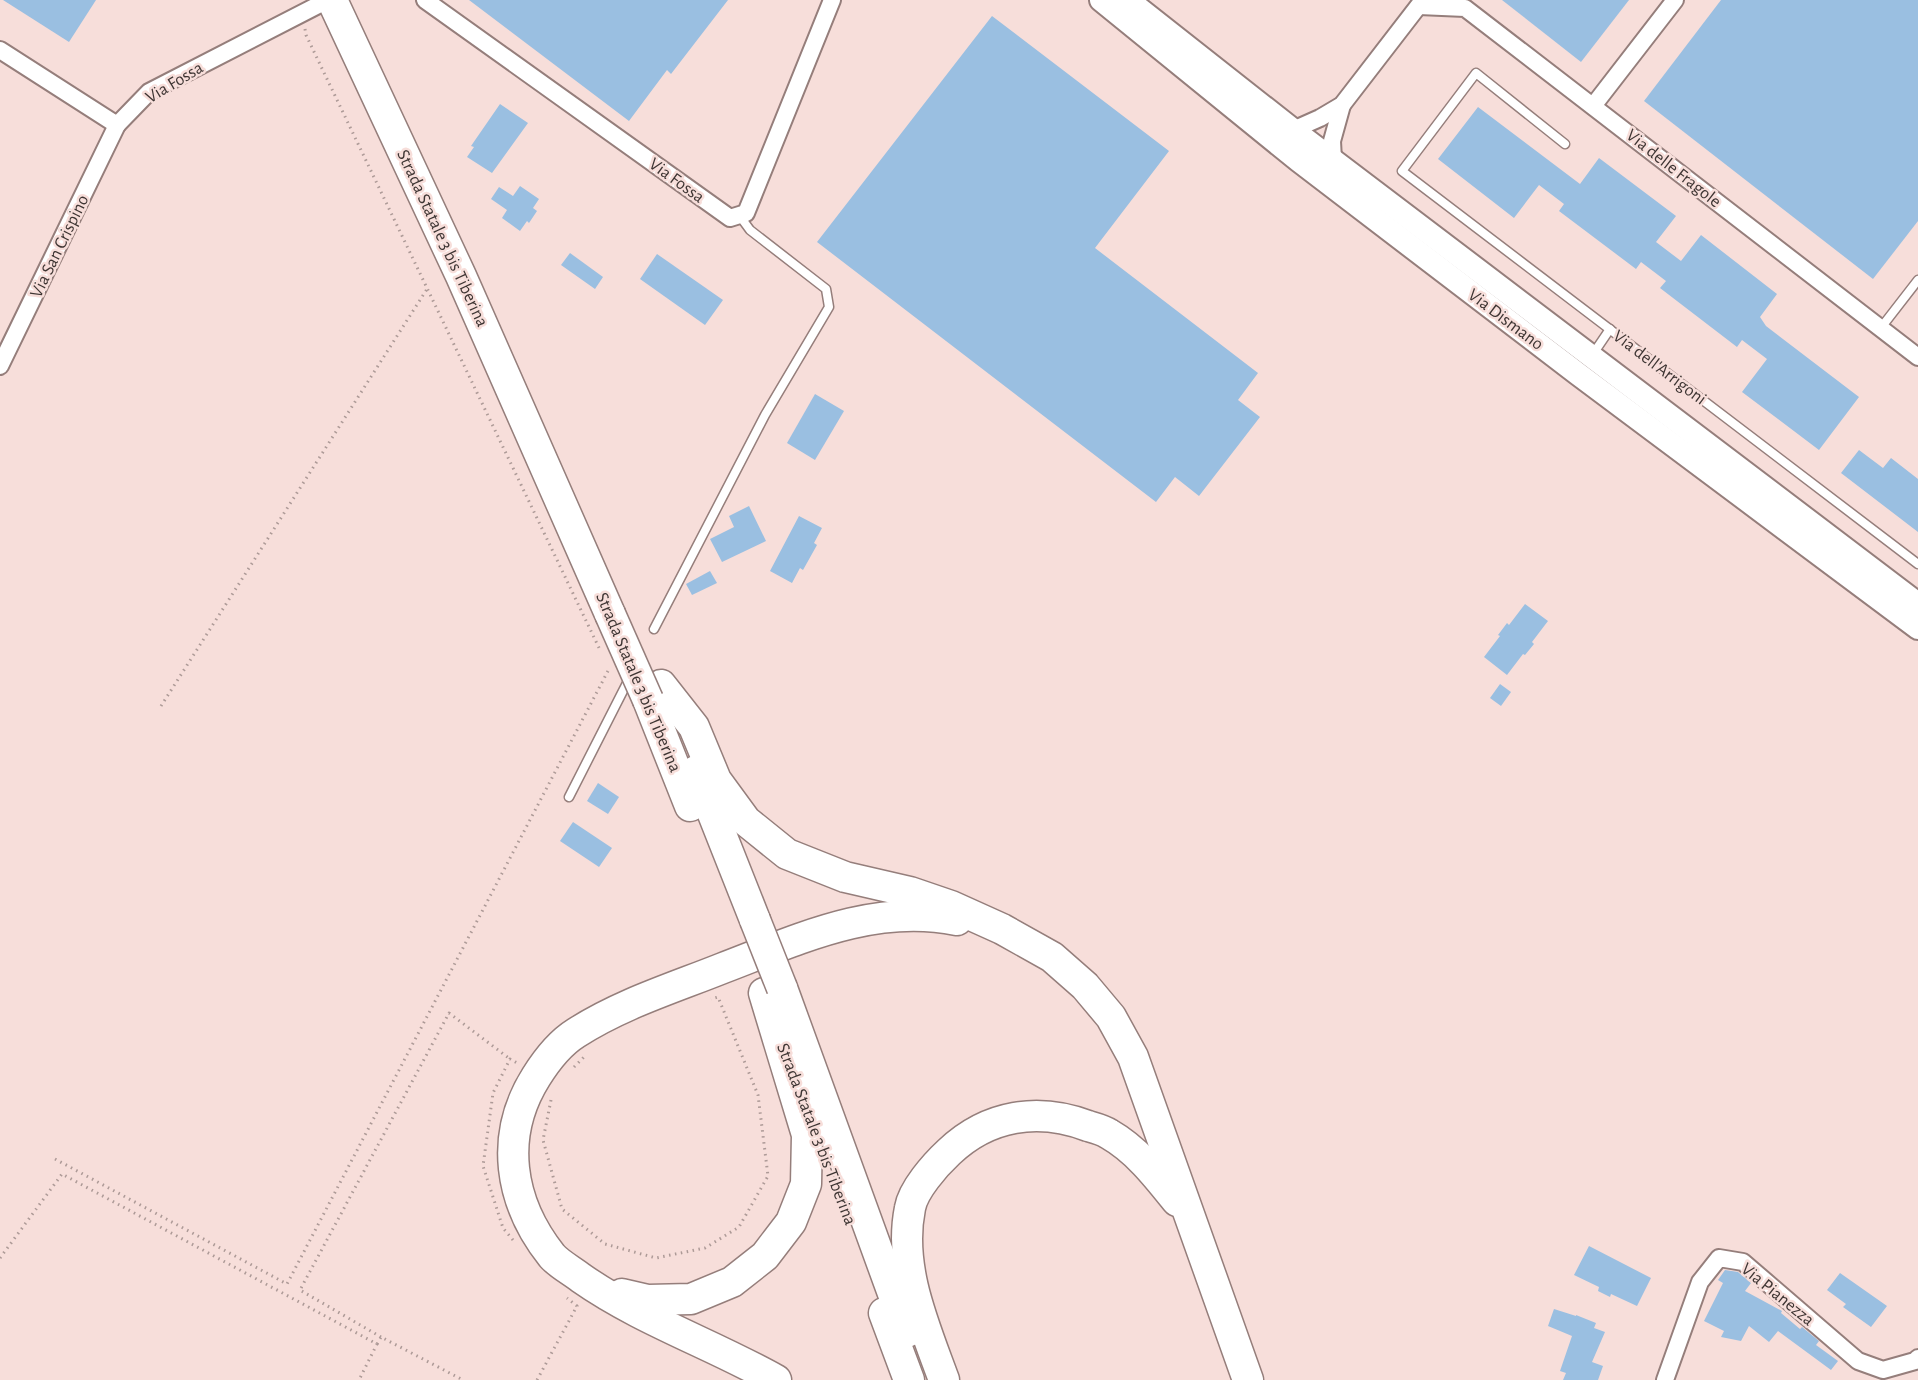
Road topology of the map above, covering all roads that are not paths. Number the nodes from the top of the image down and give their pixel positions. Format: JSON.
{"nodes":[{"id":1,"x":330,"y":0,"type":"edge"},
{"id":2,"x":425,"y":0,"type":"edge"},
{"id":3,"x":832,"y":0,"type":"edge"},
{"id":4,"x":1101,"y":0,"type":"edge"},
{"id":5,"x":1128,"y":0,"type":"edge"},
{"id":6,"x":1675,"y":0,"type":"edge"},
{"id":7,"x":1421,"y":3,"type":"edge"},
{"id":8,"x":353,"y":18,"type":"edge"},
{"id":9,"x":0,"y":50,"type":"edge"},
{"id":10,"x":1342,"y":105,"type":"junction"},
{"id":11,"x":1593,"y":106,"type":"junction"},
{"id":12,"x":117,"y":125,"type":"junction"},
{"id":13,"x":1293,"y":130,"type":"junction"},
{"id":14,"x":1565,"y":144,"type":"dead end"},
{"id":15,"x":1333,"y":160,"type":"junction"},
{"id":16,"x":739,"y":215,"type":"junction"},
{"id":17,"x":1918,"y":280,"type":"edge"},
{"id":18,"x":1880,"y":329,"type":"junction"},
{"id":19,"x":1610,"y":330,"type":"junction"},
{"id":20,"x":1918,"y":357,"type":"edge"},
{"id":21,"x":1585,"y":365,"type":"junction"},
{"id":22,"x":0,"y":366,"type":"edge"},
{"id":23,"x":1918,"y":564,"type":"edge"},
{"id":24,"x":1918,"y":604,"type":"edge"},
{"id":25,"x":1918,"y":628,"type":"edge"},
{"id":26,"x":654,"y":629,"type":"dead end"},
{"id":27,"x":646,"y":689,"type":"junction"},
{"id":28,"x":569,"y":796,"type":"dead end"},
{"id":29,"x":1002,"y":929,"type":"junction"},
{"id":30,"x":773,"y":990,"type":"junction"},
{"id":31,"x":1192,"y":1220,"type":"junction"},
{"id":32,"x":593,"y":1286,"type":"junction"},
{"id":33,"x":1918,"y":1358,"type":"edge"},
{"id":34,"x":776,"y":1380,"type":"edge"},
{"id":35,"x":909,"y":1380,"type":"edge"},
{"id":36,"x":924,"y":1380,"type":"edge"},
{"id":37,"x":944,"y":1380,"type":"edge"},
{"id":38,"x":1248,"y":1380,"type":"edge"},
{"id":39,"x":1665,"y":1380,"type":"edge"}],
"edges":[{"from":1,"to":8,"type":"highway","name":"Strada Statale 3 bis Tiberina"},
{"from":1,"to":12,"type":"street","name":"Via Fossa"},
{"from":2,"to":16,"type":"street","name":"Via Fossa"},
{"from":3,"to":16,"type":"street"},
{"from":4,"to":21,"type":"main road","name":"Via Dismano"},
{"from":5,"to":13,"type":"main road","name":"Via Dismano"},
{"from":6,"to":11,"type":"street"},
{"from":7,"to":10,"type":"street"},
{"from":7,"to":11,"type":"street","name":"Via delle Fragole"},
{"from":8,"to":27,"type":"highway","name":"Strada Statale 3 bis Tiberina","bridge":true},
{"from":9,"to":12,"type":"street"},
{"from":10,"to":13,"type":"street"},
{"from":10,"to":15,"type":"street"},
{"from":11,"to":18,"type":"street","name":"Via delle Fragole"},
{"from":12,"to":22,"type":"street","name":"Via San Crispino"},
{"from":13,"to":15,"type":"main road","name":"Via Dismano"},
{"from":14,"to":19,"type":"lane","name":"Via dell'Arrigoni"},
{"from":15,"to":21,"type":"main road","name":"Via Dismano"},
{"from":16,"to":26,"type":"lane"},
{"from":17,"to":18,"type":"lane"},
{"from":18,"to":20,"type":"street","name":"Via delle Fragole"},
{"from":19,"to":21,"type":"lane"},
{"from":19,"to":23,"type":"lane","name":"Via dell'Arrigoni"},
{"from":21,"to":24,"type":"main road","name":"Via Dismano"},
{"from":21,"to":25,"type":"main road","name":"Via Dismano"},
{"from":27,"to":28,"type":"lane"},
{"from":27,"to":29,"type":"highway"},
{"from":27,"to":30,"type":"highway","name":"Strada Statale 3 bis Tiberina","bridge":true},
{"from":29,"to":31,"type":"highway"},
{"from":29,"to":32,"type":"highway"},
{"from":30,"to":32,"type":"highway"},
{"from":30,"to":35,"type":"highway","name":"Strada Statale 3 bis Tiberina"},
{"from":30,"to":36,"type":"highway","name":"Strada Statale 3 bis Tiberina"},
{"from":31,"to":37,"type":"highway"},
{"from":31,"to":38,"type":"highway"},
{"from":32,"to":34,"type":"highway"},
{"from":33,"to":39,"type":"street","name":"Via Pianezza"}]}
